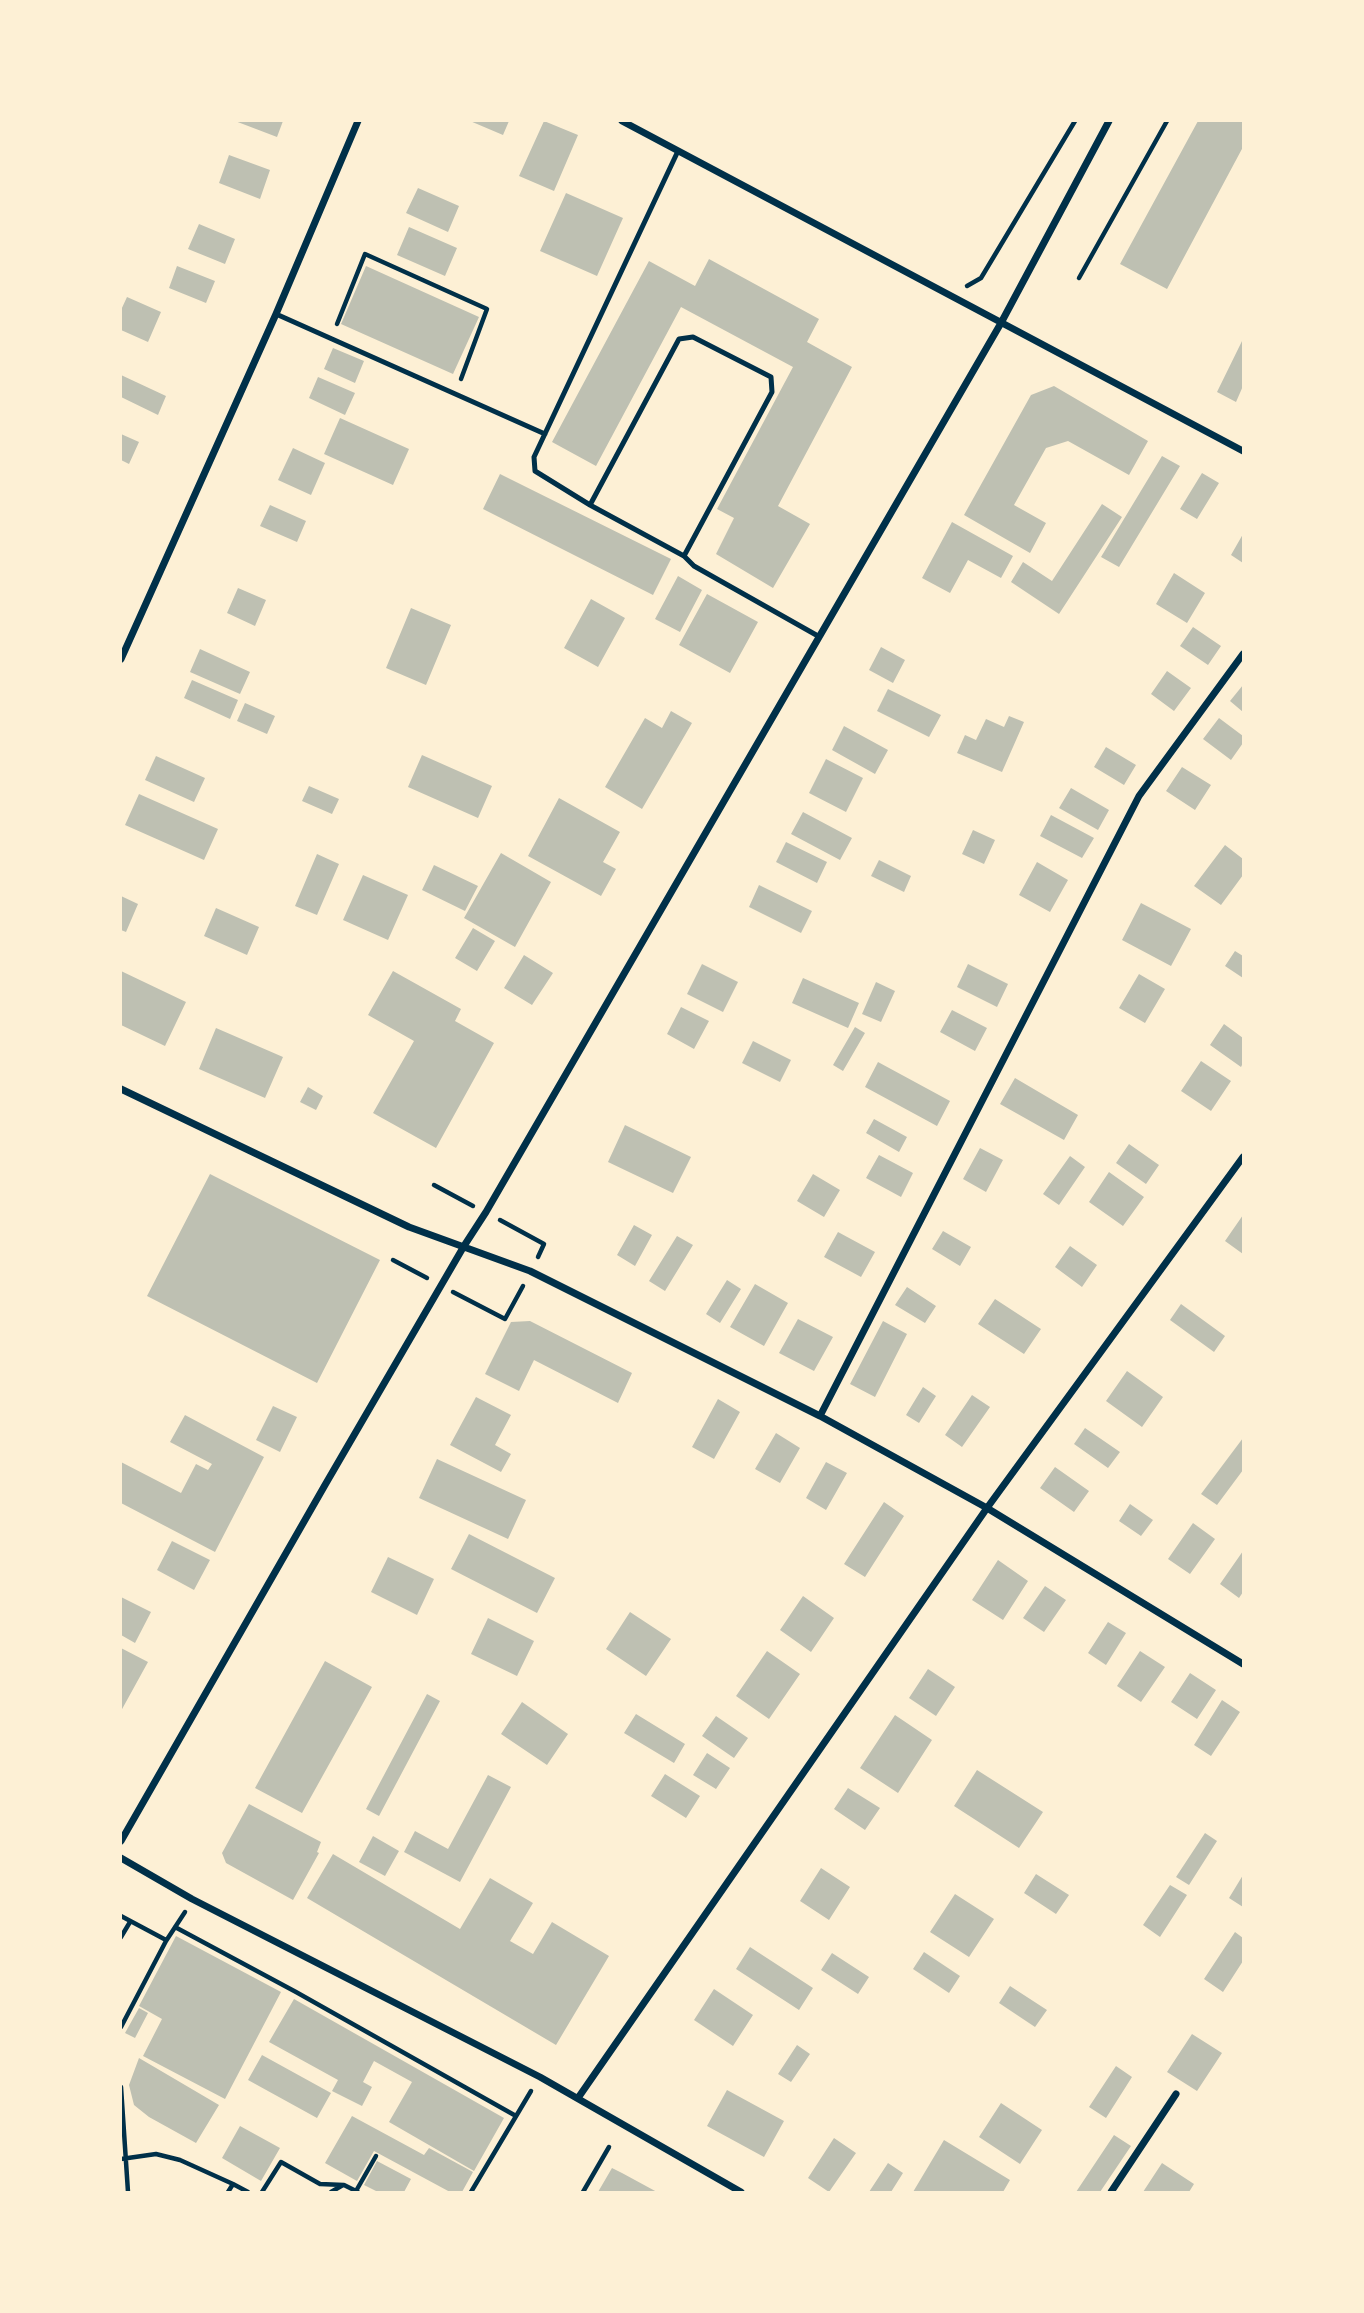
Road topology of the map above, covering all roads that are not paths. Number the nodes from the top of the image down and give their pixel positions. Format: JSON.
{"nodes":[{"id":1,"x":358,"y":121,"type":"edge"},
{"id":2,"x":622,"y":121,"type":"edge"},
{"id":3,"x":1109,"y":121,"type":"edge"},
{"id":4,"x":678,"y":151,"type":"junction"},
{"id":5,"x":276,"y":313,"type":"junction"},
{"id":6,"x":1001,"y":323,"type":"junction"},
{"id":7,"x":545,"y":434,"type":"junction"},
{"id":8,"x":1243,"y":451,"type":"edge"},
{"id":9,"x":590,"y":505,"type":"junction"},
{"id":10,"x":684,"y":556,"type":"junction"},
{"id":11,"x":818,"y":636,"type":"junction"},
{"id":12,"x":1243,"y":654,"type":"edge"},
{"id":13,"x":121,"y":660,"type":"edge"},
{"id":14,"x":121,"y":1089,"type":"edge"},
{"id":15,"x":1243,"y":1157,"type":"edge"},
{"id":16,"x":464,"y":1245,"type":"junction"},
{"id":17,"x":820,"y":1416,"type":"junction"},
{"id":18,"x":987,"y":1508,"type":"junction"},
{"id":19,"x":1243,"y":1664,"type":"edge"},
{"id":20,"x":121,"y":1841,"type":"edge"},
{"id":21,"x":121,"y":1858,"type":"edge"},
{"id":22,"x":1175,"y":2094,"type":"dead end"},
{"id":23,"x":578,"y":2098,"type":"junction"},
{"id":24,"x":741,"y":2192,"type":"edge"},
{"id":25,"x":1111,"y":2192,"type":"edge"}],
"edges":[{"from":1,"to":5,"type":"street"},
{"from":2,"to":4,"type":"street"},
{"from":3,"to":6,"type":"street"},
{"from":4,"to":6,"type":"street"},
{"from":4,"to":7,"type":"lane"},
{"from":5,"to":7,"type":"lane"},
{"from":5,"to":13,"type":"street"},
{"from":6,"to":8,"type":"street"},
{"from":6,"to":11,"type":"street"},
{"from":7,"to":9,"type":"lane"},
{"from":9,"to":10,"type":"lane"},
{"from":9,"to":10,"type":"lane"},
{"from":10,"to":11,"type":"lane"},
{"from":11,"to":16,"type":"street"},
{"from":12,"to":17,"type":"street"},
{"from":14,"to":16,"type":"street"},
{"from":15,"to":18,"type":"street"},
{"from":16,"to":17,"type":"street"},
{"from":16,"to":20,"type":"street"},
{"from":17,"to":18,"type":"street"},
{"from":18,"to":19,"type":"street"},
{"from":18,"to":23,"type":"street"},
{"from":21,"to":23,"type":"street"},
{"from":22,"to":25,"type":"street"},
{"from":23,"to":24,"type":"street"}]}
